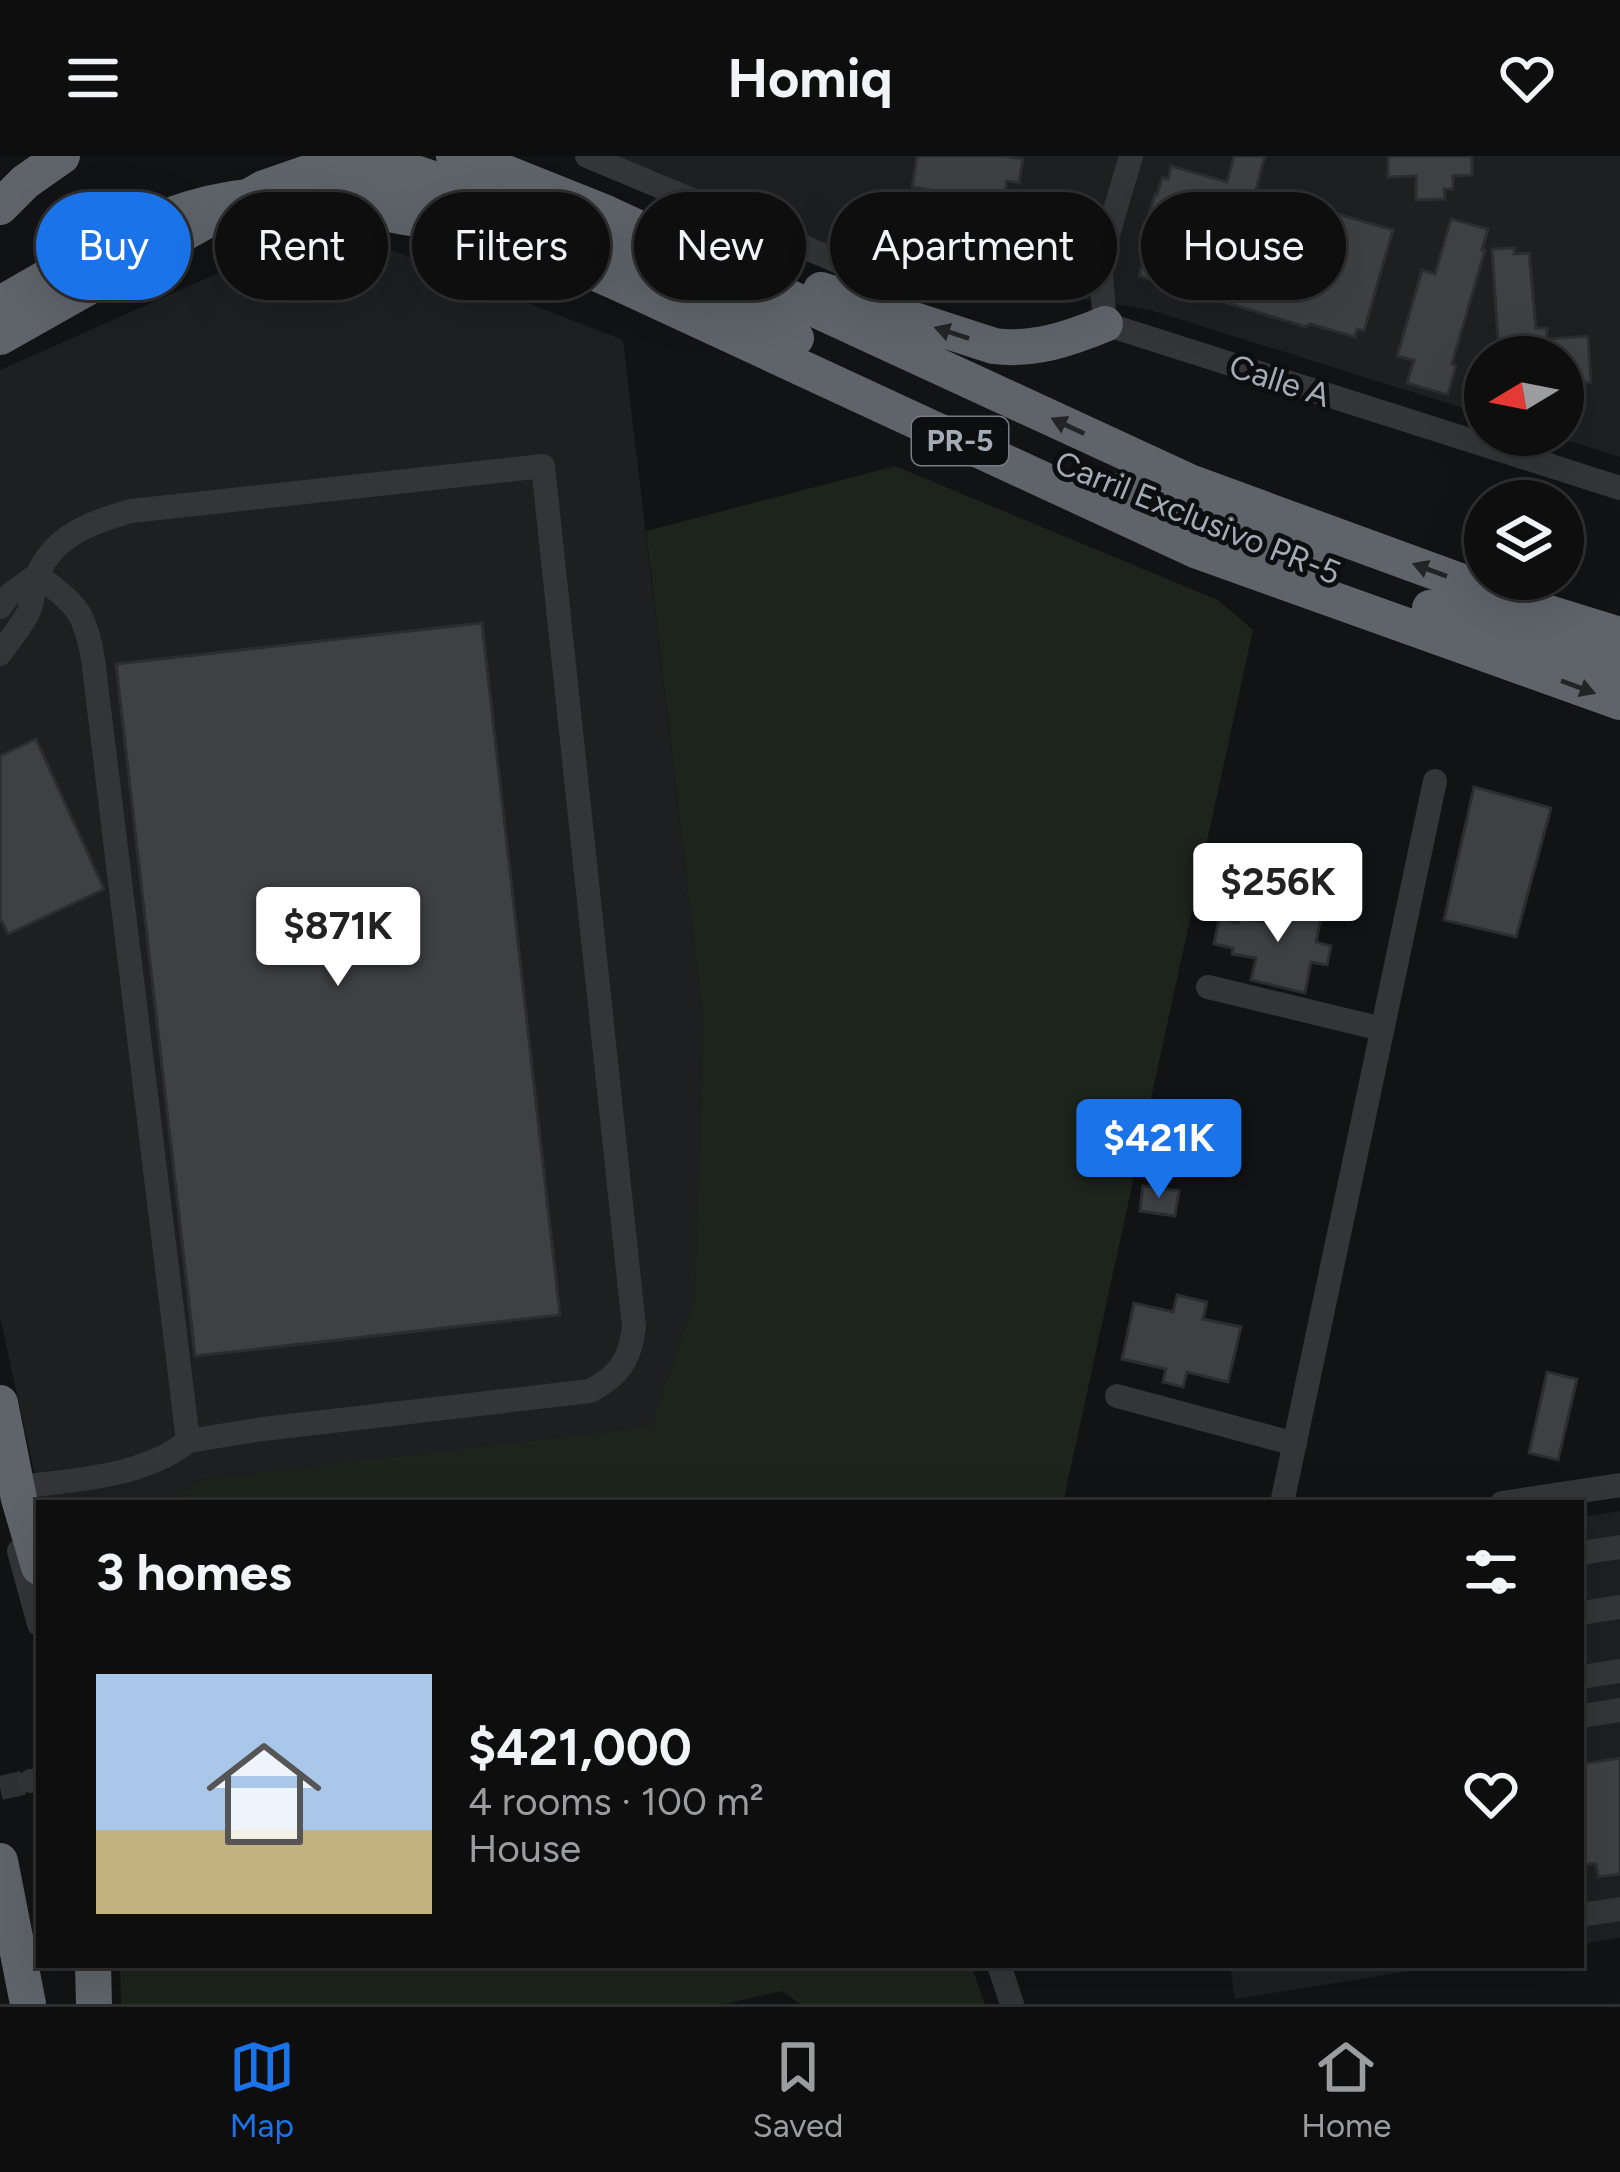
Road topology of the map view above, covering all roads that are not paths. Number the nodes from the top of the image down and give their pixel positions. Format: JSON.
{"nodes":[{"id":1,"x":62,"y":156,"type":"edge"},
{"id":2,"x":309,"y":156,"type":"edge"},
{"id":3,"x":454,"y":156,"type":"edge"},
{"id":4,"x":1131,"y":156,"type":"edge"},
{"id":5,"x":603,"y":159,"type":"edge"},
{"id":6,"x":554,"y":192,"type":"edge"},
{"id":7,"x":412,"y":196,"type":"edge"},
{"id":8,"x":1117,"y":204,"type":"edge"},
{"id":9,"x":0,"y":207,"type":"edge"},
{"id":10,"x":610,"y":214,"type":"edge"},
{"id":11,"x":610,"y":215,"type":"edge"},
{"id":12,"x":412,"y":218,"type":"edge"},
{"id":13,"x":830,"y":257,"type":"edge"},
{"id":14,"x":610,"y":279,"type":"edge"},
{"id":15,"x":1103,"y":300,"type":"edge"},
{"id":16,"x":0,"y":304,"type":"edge"},
{"id":17,"x":1105,"y":324,"type":"junction"},
{"id":18,"x":0,"y":337,"type":"edge"},
{"id":19,"x":1620,"y":488,"type":"edge"},
{"id":20,"x":38,"y":575,"type":"junction"},
{"id":21,"x":0,"y":607,"type":"edge"},
{"id":22,"x":1620,"y":635,"type":"edge"},
{"id":23,"x":0,"y":654,"type":"edge"},
{"id":24,"x":1620,"y":672,"type":"edge"},
{"id":25,"x":1620,"y":702,"type":"edge"},
{"id":26,"x":1435,"y":781,"type":"dead end"},
{"id":27,"x":1208,"y":987,"type":"dead end"},
{"id":28,"x":1382,"y":1029,"type":"junction"},
{"id":29,"x":1117,"y":1396,"type":"dead end"},
{"id":30,"x":0,"y":1402,"type":"edge"},
{"id":31,"x":188,"y":1441,"type":"junction"},
{"id":32,"x":1294,"y":1444,"type":"junction"},
{"id":33,"x":8,"y":1481,"type":"edge"},
{"id":34,"x":1620,"y":1485,"type":"edge"},
{"id":35,"x":1283,"y":1500,"type":"edge"},
{"id":36,"x":1522,"y":1500,"type":"edge"},
{"id":37,"x":1620,"y":1547,"type":"edge"},
{"id":38,"x":1584,"y":1553,"type":"edge"},
{"id":39,"x":36,"y":1559,"type":"edge"},
{"id":40,"x":1620,"y":1607,"type":"edge"},
{"id":41,"x":36,"y":1610,"type":"edge"},
{"id":42,"x":1584,"y":1612,"type":"edge"},
{"id":43,"x":1620,"y":1671,"type":"edge"},
{"id":44,"x":1584,"y":1677,"type":"edge"},
{"id":45,"x":1620,"y":1710,"type":"edge"},
{"id":46,"x":1584,"y":1716,"type":"edge"},
{"id":47,"x":0,"y":1861,"type":"edge"},
{"id":48,"x":1620,"y":1909,"type":"edge"},
{"id":49,"x":1584,"y":1915,"type":"edge"},
{"id":50,"x":93,"y":1968,"type":"edge"},
{"id":51,"x":104,"y":1968,"type":"edge"},
{"id":52,"x":1000,"y":1968,"type":"edge"},
{"id":53,"x":28,"y":2004,"type":"edge"},
{"id":54,"x":94,"y":2004,"type":"edge"},
{"id":55,"x":104,"y":2004,"type":"edge"},
{"id":56,"x":1012,"y":2004,"type":"edge"}],
"edges":[{"from":1,"to":9,"type":"highway"},
{"from":2,"to":7,"type":"highway","number":"PR-5"},
{"from":3,"to":6,"type":"highway","number":"PR-5"},
{"from":4,"to":8,"type":"street"},
{"from":5,"to":13,"type":"street"},
{"from":17,"to":10,"type":"highway","one_way":true},
{"from":22,"to":11,"type":"highway","number":"PR-5","one_way":true},
{"from":12,"to":16,"type":"highway"},
{"from":14,"to":25,"type":"highway","number":"PR-5","one_way":true},
{"from":15,"to":17,"type":"street"},
{"from":17,"to":19,"type":"street","name":"Calle A"},
{"from":18,"to":24,"type":"highway","name":"Carril Exclusivo PR-5","bridge":true},
{"from":20,"to":21,"type":"street"},
{"from":20,"to":23,"type":"street"},
{"from":20,"to":31,"type":"street"},
{"from":20,"to":31,"type":"street"},
{"from":26,"to":28,"type":"street"},
{"from":27,"to":28,"type":"street"},
{"from":28,"to":32,"type":"street"},
{"from":29,"to":32,"type":"street"},
{"from":30,"to":33,"type":"highway"},
{"from":31,"to":33,"type":"street"},
{"from":32,"to":35,"type":"street"},
{"from":33,"to":39,"type":"highway"},
{"from":33,"to":41,"type":"street"},
{"from":34,"to":36,"type":"street"},
{"from":37,"to":38,"type":"street"},
{"from":40,"to":42,"type":"street"},
{"from":43,"to":44,"type":"street"},
{"from":45,"to":46,"type":"street"},
{"from":47,"to":53,"type":"highway"},
{"from":48,"to":49,"type":"street"},
{"from":50,"to":54,"type":"highway"},
{"from":51,"to":55,"type":"highway"},
{"from":52,"to":56,"type":"street"}]}
